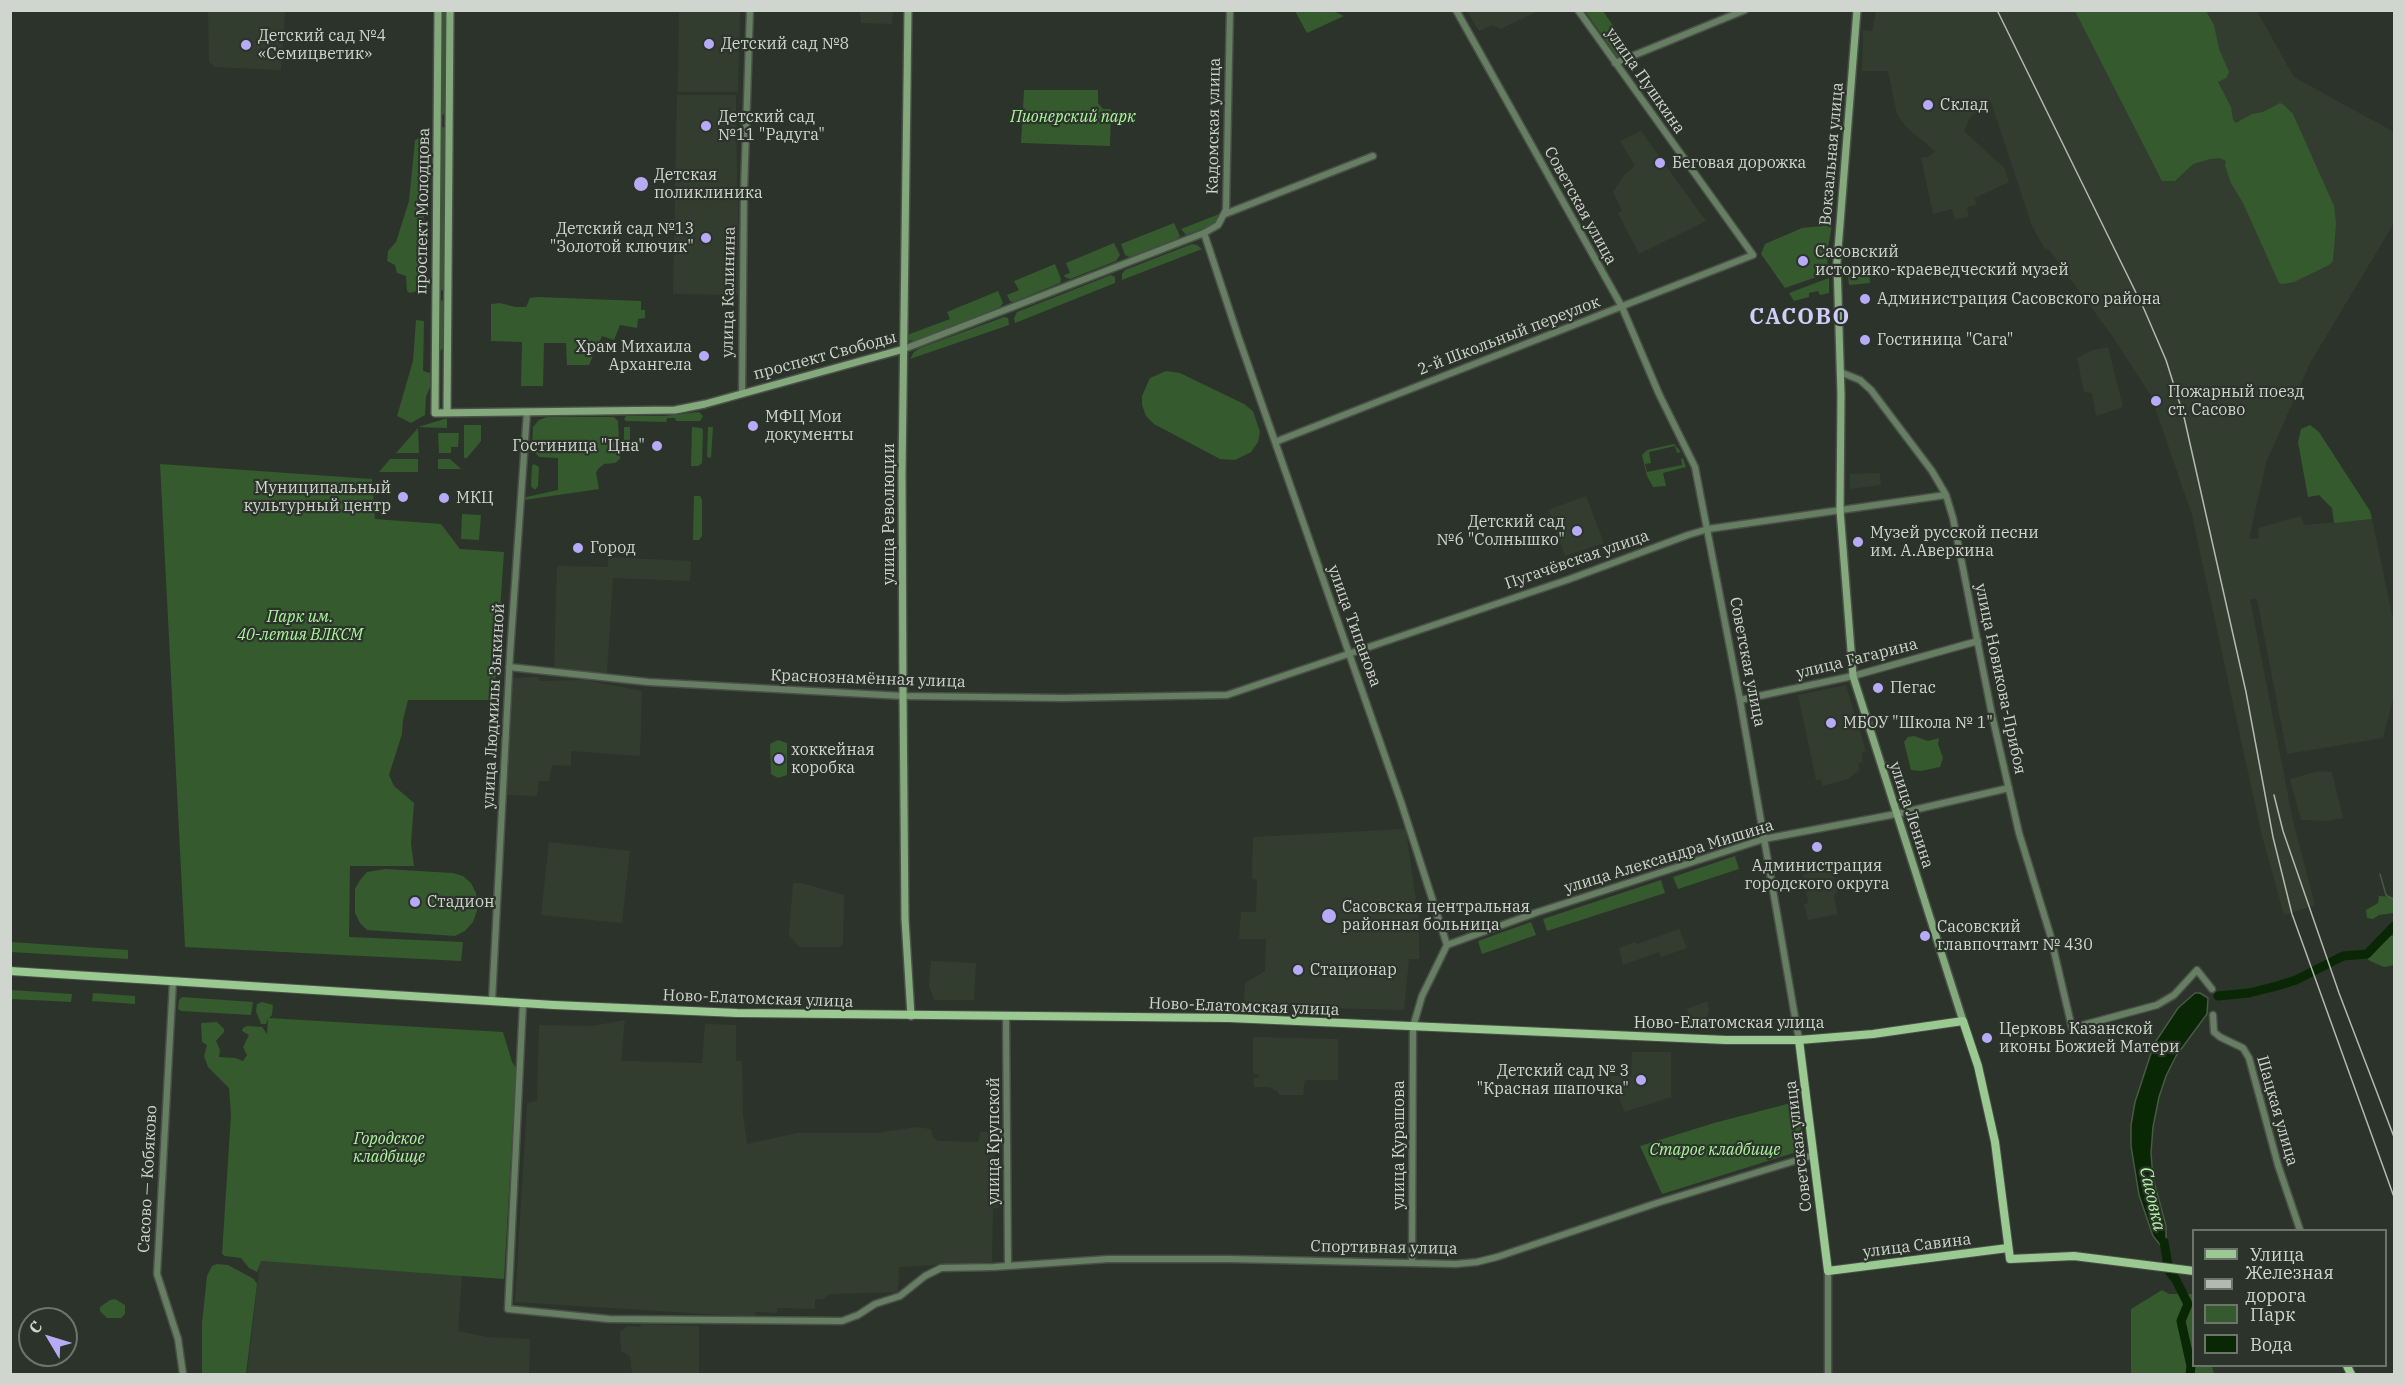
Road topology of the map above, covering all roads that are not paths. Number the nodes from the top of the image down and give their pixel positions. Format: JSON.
{"nodes":[{"id":1,"x":438,"y":10,"type":"edge"},
{"id":2,"x":450,"y":10,"type":"edge"},
{"id":3,"x":750,"y":10,"type":"edge"},
{"id":4,"x":908,"y":10,"type":"edge"},
{"id":5,"x":1230,"y":10,"type":"edge"},
{"id":6,"x":1456,"y":10,"type":"edge"},
{"id":7,"x":1578,"y":10,"type":"edge"},
{"id":8,"x":1745,"y":10,"type":"edge"},
{"id":9,"x":1857,"y":10,"type":"edge"},
{"id":10,"x":1615,"y":63,"type":"junction"},
{"id":11,"x":1373,"y":156,"type":"dead end"},
{"id":12,"x":1225,"y":214,"type":"junction"},
{"id":13,"x":1204,"y":233,"type":"junction"},
{"id":14,"x":1753,"y":255,"type":"joint"},
{"id":15,"x":1622,"y":307,"type":"junction"},
{"id":16,"x":904,"y":349,"type":"junction"},
{"id":17,"x":1840,"y":372,"type":"junction"},
{"id":18,"x":742,"y":393,"type":"junction"},
{"id":19,"x":527,"y":412,"type":"junction"},
{"id":20,"x":435,"y":413,"type":"joint"},
{"id":21,"x":447,"y":413,"type":"junction"},
{"id":22,"x":1275,"y":442,"type":"junction"},
{"id":23,"x":1946,"y":495,"type":"junction"},
{"id":24,"x":1840,"y":510,"type":"junction"},
{"id":25,"x":1708,"y":530,"type":"junction"},
{"id":26,"x":1978,"y":641,"type":"junction"},
{"id":27,"x":1350,"y":655,"type":"junction"},
{"id":28,"x":509,"y":667,"type":"junction"},
{"id":29,"x":1852,"y":676,"type":"junction"},
{"id":30,"x":1227,"y":695,"type":"joint"},
{"id":31,"x":903,"y":696,"type":"junction"},
{"id":32,"x":1740,"y":700,"type":"junction"},
{"id":33,"x":2009,"y":788,"type":"junction"},
{"id":34,"x":1896,"y":814,"type":"junction"},
{"id":35,"x":1764,"y":839,"type":"junction"},
{"id":36,"x":1447,"y":945,"type":"junction"},
{"id":37,"x":10,"y":971,"type":"edge"},
{"id":38,"x":173,"y":981,"type":"junction"},
{"id":39,"x":2212,"y":989,"type":"dead end"},
{"id":40,"x":492,"y":1001,"type":"junction"},
{"id":41,"x":523,"y":1003,"type":"junction"},
{"id":42,"x":2213,"y":1015,"type":"dead end"},
{"id":43,"x":911,"y":1016,"type":"junction"},
{"id":44,"x":1006,"y":1017,"type":"junction"},
{"id":45,"x":1963,"y":1021,"type":"junction"},
{"id":46,"x":1413,"y":1027,"type":"junction"},
{"id":47,"x":1799,"y":1040,"type":"junction"},
{"id":48,"x":1814,"y":1155,"type":"junction"},
{"id":49,"x":2300,"y":1229,"type":"edge"},
{"id":50,"x":2008,"y":1248,"type":"junction"},
{"id":51,"x":1412,"y":1263,"type":"junction"},
{"id":52,"x":1008,"y":1265,"type":"junction"},
{"id":53,"x":2191,"y":1270,"type":"edge"},
{"id":54,"x":1828,"y":1271,"type":"junction"},
{"id":55,"x":183,"y":1374,"type":"edge"},
{"id":56,"x":1828,"y":1374,"type":"edge"}],
"edges":[{"from":1,"to":20,"type":"main road","name":"проспект Молодцова"},
{"from":2,"to":21,"type":"main road","name":"проспект Молодцова"},
{"from":3,"to":18,"type":"street","name":"улица Калинина"},
{"from":4,"to":16,"type":"main road","name":"улица Революции"},
{"from":5,"to":12,"type":"street","name":"Кадомская улица"},
{"from":6,"to":15,"type":"street","name":"Советская улица"},
{"from":7,"to":10,"type":"street","name":"улица Пушкина"},
{"from":8,"to":10,"type":"street"},
{"from":9,"to":17,"type":"main road","name":"Вокзальная улица"},
{"from":10,"to":14,"type":"street","name":"улица Пушкина"},
{"from":11,"to":12,"type":"street"},
{"from":12,"to":13,"type":"street","name":"Кадомская улица"},
{"from":13,"to":16,"type":"street","name":"проспект Свободы"},
{"from":13,"to":22,"type":"street","name":"улица Типанова"},
{"from":14,"to":15,"type":"street","name":"2-й Школьный переулок"},
{"from":15,"to":22,"type":"street","name":"2-й Школьный переулок"},
{"from":15,"to":25,"type":"street","name":"Советская улица"},
{"from":16,"to":18,"type":"main road","name":"проспект Свободы"},
{"from":16,"to":31,"type":"main road","name":"улица Революции"},
{"from":17,"to":23,"type":"street","name":"улица Новикова-Прибоя"},
{"from":17,"to":24,"type":"main road","name":"улица Ленина"},
{"from":18,"to":19,"type":"main road","name":"проспект Свободы"},
{"from":19,"to":21,"type":"main road","name":"проспект Свободы"},
{"from":19,"to":28,"type":"street","name":"улица Людмилы Зыкиной"},
{"from":20,"to":21,"type":"main road","name":"проспект Свободы"},
{"from":22,"to":27,"type":"street","name":"улица Типанова"},
{"from":23,"to":24,"type":"street","name":"Пугачёвская улица"},
{"from":23,"to":26,"type":"street","name":"улица Новикова-Прибоя"},
{"from":24,"to":25,"type":"street","name":"Пугачёвская улица"},
{"from":24,"to":29,"type":"main road","name":"улица Ленина"},
{"from":25,"to":27,"type":"street","name":"Пугачёвская улица"},
{"from":25,"to":32,"type":"street","name":"Советская улица"},
{"from":26,"to":29,"type":"street","name":"улица Гагарина"},
{"from":26,"to":33,"type":"street","name":"улица Новикова-Прибоя"},
{"from":27,"to":30,"type":"street","name":"Пугачёвская улица"},
{"from":27,"to":36,"type":"street","name":"улица Типанова"},
{"from":28,"to":31,"type":"street","name":"Краснознамённая улица"},
{"from":28,"to":40,"type":"street","name":"улица Людмилы Зыкиной"},
{"from":29,"to":32,"type":"street","name":"улица Гагарина"},
{"from":29,"to":34,"type":"main road","name":"улица Ленина"},
{"from":30,"to":31,"type":"street","name":"Краснознамённая улица"},
{"from":31,"to":43,"type":"main road","name":"улица Революции"},
{"from":32,"to":35,"type":"street","name":"Советская улица"},
{"from":33,"to":34,"type":"street","name":"улица Александра Мишина"},
{"from":33,"to":39,"type":"street","name":"улица Новикова-Прибоя"},
{"from":34,"to":35,"type":"street","name":"улица Александра Мишина"},
{"from":34,"to":45,"type":"main road","name":"улица Ленина"},
{"from":35,"to":36,"type":"street","name":"улица Александра Мишина"},
{"from":35,"to":47,"type":"street","name":"Советская улица"},
{"from":36,"to":46,"type":"street"},
{"from":37,"to":38,"type":"main road","name":"Ново-Елатомская улица"},
{"from":38,"to":40,"type":"main road","name":"Ново-Елатомская улица"},
{"from":38,"to":55,"type":"street","name":"Сасово — Кобяково"},
{"from":40,"to":41,"type":"main road","name":"Ново-Елатомская улица"},
{"from":41,"to":43,"type":"main road","name":"Ново-Елатомская улица"},
{"from":41,"to":52,"type":"street","name":"Спортивная улица"},
{"from":42,"to":49,"type":"street","name":"Шацкая улица"},
{"from":43,"to":44,"type":"main road","name":"Ново-Елатомская улица"},
{"from":44,"to":46,"type":"main road","name":"Ново-Елатомская улица"},
{"from":44,"to":52,"type":"street","name":"улица Крупской"},
{"from":45,"to":47,"type":"main road","name":"Ново-Елатомская улица"},
{"from":45,"to":50,"type":"main road","name":"улица Ленина"},
{"from":46,"to":47,"type":"main road","name":"Ново-Елатомская улица"},
{"from":46,"to":51,"type":"street","name":"улица Курашова"},
{"from":47,"to":48,"type":"main road","name":"Советская улица"},
{"from":48,"to":51,"type":"street","name":"Спортивная улица"},
{"from":48,"to":54,"type":"main road","name":"Советская улица"},
{"from":50,"to":53,"type":"main road","name":"улица Ленина"},
{"from":50,"to":54,"type":"main road","name":"улица Савина"},
{"from":51,"to":52,"type":"street","name":"Спортивная улица"},
{"from":54,"to":56,"type":"street","name":"Советская улица"}]}
